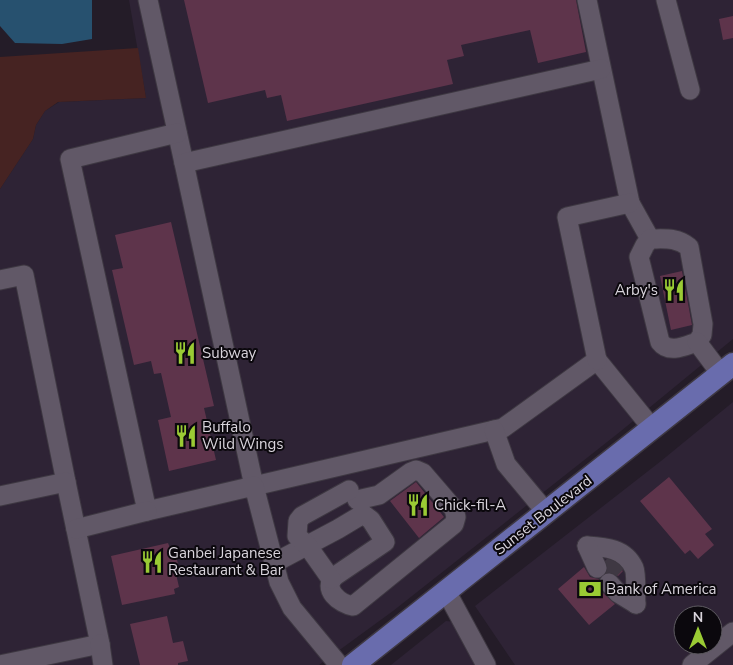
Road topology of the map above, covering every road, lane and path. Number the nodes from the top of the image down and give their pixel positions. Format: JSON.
{"nodes":[{"id":1,"x":148,"y":0,"type":"edge"},
{"id":2,"x":587,"y":0,"type":"edge"},
{"id":3,"x":666,"y":0,"type":"edge"},
{"id":4,"x":601,"y":69,"type":"junction"},
{"id":5,"x":690,"y":90,"type":"dead end"},
{"id":6,"x":177,"y":133,"type":"junction"},
{"id":7,"x":184,"y":163,"type":"junction"},
{"id":8,"x":630,"y":202,"type":"junction"},
{"id":9,"x":650,"y":239,"type":"junction"},
{"id":10,"x":0,"y":280,"type":"edge"},
{"id":11,"x":697,"y":342,"type":"junction"},
{"id":12,"x":597,"y":360,"type":"junction"},
{"id":13,"x":727,"y":369,"type":"edge"},
{"id":14,"x":652,"y":428,"type":"junction"},
{"id":15,"x":494,"y":430,"type":"junction"},
{"id":16,"x":349,"y":464,"type":"junction"},
{"id":17,"x":66,"y":482,"type":"junction"},
{"id":18,"x":254,"y":486,"type":"junction"},
{"id":19,"x":0,"y":496,"type":"edge"},
{"id":20,"x":356,"y":501,"type":"junction"},
{"id":21,"x":147,"y":511,"type":"junction"},
{"id":22,"x":546,"y":512,"type":"junction"},
{"id":23,"x":76,"y":529,"type":"junction"},
{"id":24,"x":307,"y":545,"type":"junction"},
{"id":25,"x":274,"y":563,"type":"junction"},
{"id":26,"x":603,"y":563,"type":"tunnel mouth"},
{"id":27,"x":616,"y":577,"type":"tunnel mouth"},
{"id":28,"x":332,"y":586,"type":"junction"},
{"id":29,"x":446,"y":591,"type":"junction"},
{"id":30,"x":733,"y":632,"type":"edge"},
{"id":31,"x":100,"y":644,"type":"junction"},
{"id":32,"x":0,"y":665,"type":"edge"},
{"id":33,"x":103,"y":665,"type":"edge"},
{"id":34,"x":339,"y":665,"type":"edge"},
{"id":35,"x":353,"y":665,"type":"edge"},
{"id":36,"x":486,"y":665,"type":"edge"},
{"id":37,"x":692,"y":665,"type":"edge"}],
"edges":[{"from":1,"to":6,"type":"street"},
{"from":2,"to":4,"type":"street"},
{"from":3,"to":5,"type":"street"},
{"from":4,"to":7,"type":"street"},
{"from":4,"to":8,"type":"street"},
{"from":6,"to":7,"type":"street"},
{"from":6,"to":21,"type":"street"},
{"from":7,"to":18,"type":"street"},
{"from":8,"to":9,"type":"street"},
{"from":8,"to":12,"type":"street"},
{"from":9,"to":11,"type":"street"},
{"from":9,"to":11,"type":"street"},
{"from":10,"to":17,"type":"street"},
{"from":11,"to":13,"type":"street"},
{"from":12,"to":14,"type":"street"},
{"from":12,"to":15,"type":"street"},
{"from":13,"to":14,"type":"main road","name":"Sunset Boulevard"},
{"from":14,"to":22,"type":"main road","name":"Sunset Boulevard"},
{"from":15,"to":16,"type":"street"},
{"from":15,"to":22,"type":"street"},
{"from":16,"to":18,"type":"street"},
{"from":16,"to":20,"type":"street"},
{"from":17,"to":19,"type":"street"},
{"from":17,"to":23,"type":"street"},
{"from":18,"to":21,"type":"street"},
{"from":18,"to":25,"type":"street"},
{"from":20,"to":24,"type":"street"},
{"from":20,"to":24,"type":"street"},
{"from":20,"to":28,"type":"street"},
{"from":20,"to":28,"type":"street"},
{"from":21,"to":23,"type":"street"},
{"from":22,"to":29,"type":"main road","name":"Sunset Boulevard"},
{"from":23,"to":31,"type":"street"},
{"from":24,"to":25,"type":"street"},
{"from":24,"to":28,"type":"street"},
{"from":25,"to":34,"type":"street"},
{"from":26,"to":27,"type":"street"},
{"from":29,"to":35,"type":"main road","name":"Sunset Boulevard"},
{"from":29,"to":36,"type":"street"},
{"from":30,"to":37,"type":"street"},
{"from":31,"to":32,"type":"street"},
{"from":31,"to":33,"type":"street"}]}
